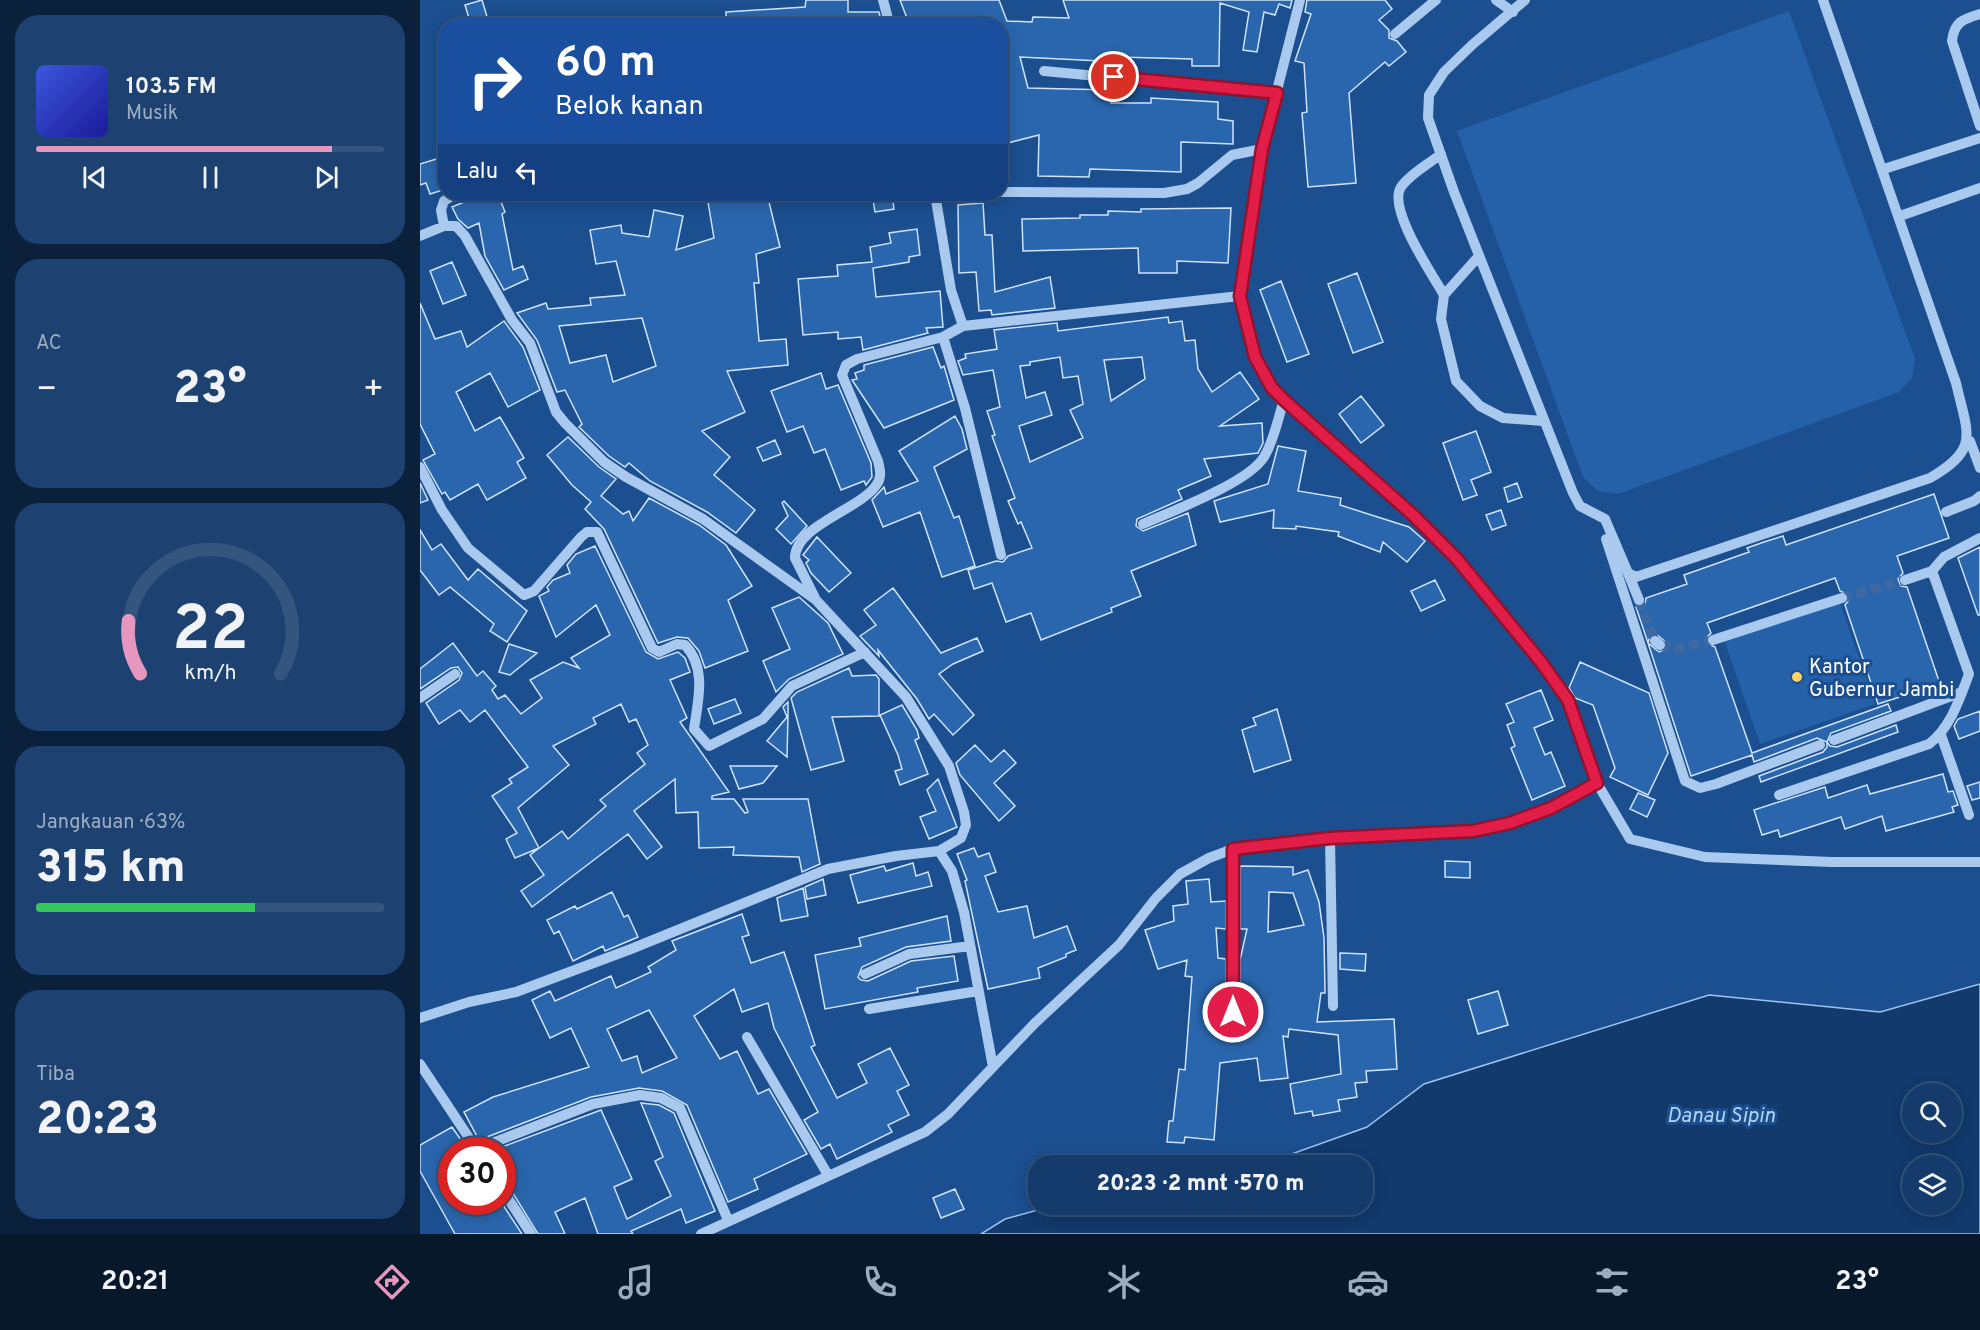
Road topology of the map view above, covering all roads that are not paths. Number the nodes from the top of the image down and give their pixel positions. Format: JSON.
{"nodes":[{"id":1,"x":1300,"y":0,"type":"edge"},
{"id":2,"x":1436,"y":0,"type":"edge"},
{"id":3,"x":1496,"y":0,"type":"edge"},
{"id":4,"x":1525,"y":0,"type":"edge"},
{"id":5,"x":1822,"y":0,"type":"edge"},
{"id":6,"x":887,"y":1,"type":"edge"},
{"id":7,"x":1513,"y":12,"type":"junction"},
{"id":8,"x":1980,"y":14,"type":"edge"},
{"id":9,"x":889,"y":18,"type":"edge"},
{"id":10,"x":1395,"y":34,"type":"dead end"},
{"id":11,"x":1044,"y":71,"type":"dead end"},
{"id":12,"x":1277,"y":93,"type":"junction"},
{"id":13,"x":1980,"y":126,"type":"edge"},
{"id":14,"x":1980,"y":138,"type":"edge"},
{"id":15,"x":1262,"y":149,"type":"junction"},
{"id":16,"x":1441,"y":154,"type":"junction"},
{"id":17,"x":1884,"y":169,"type":"junction"},
{"id":18,"x":1980,"y":188,"type":"edge"},
{"id":19,"x":1008,"y":192,"type":"edge"},
{"id":20,"x":444,"y":201,"type":"edge"},
{"id":21,"x":936,"y":201,"type":"edge"},
{"id":22,"x":1900,"y":216,"type":"junction"},
{"id":23,"x":444,"y":226,"type":"junction"},
{"id":24,"x":420,"y":236,"type":"edge"},
{"id":25,"x":1479,"y":256,"type":"junction"},
{"id":26,"x":1444,"y":295,"type":"junction"},
{"id":27,"x":1240,"y":296,"type":"junction"},
{"id":28,"x":963,"y":326,"type":"junction"},
{"id":29,"x":943,"y":337,"type":"junction"},
{"id":30,"x":1284,"y":400,"type":"junction"},
{"id":31,"x":1543,"y":421,"type":"junction"},
{"id":32,"x":1970,"y":441,"type":"junction"},
{"id":33,"x":420,"y":467,"type":"edge"},
{"id":34,"x":1980,"y":468,"type":"edge"},
{"id":35,"x":1980,"y":496,"type":"edge"},
{"id":36,"x":1947,"y":512,"type":"dead end"},
{"id":37,"x":1143,"y":524,"type":"dead end"},
{"id":38,"x":1980,"y":538,"type":"edge"},
{"id":39,"x":1606,"y":539,"type":"dead end"},
{"id":40,"x":1002,"y":555,"type":"dead end"},
{"id":41,"x":1932,"y":571,"type":"junction"},
{"id":42,"x":1628,"y":573,"type":"junction"},
{"id":43,"x":1905,"y":580,"type":"tunnel mouth"},
{"id":44,"x":1842,"y":598,"type":"tunnel mouth"},
{"id":45,"x":816,"y":600,"type":"junction"},
{"id":46,"x":1639,"y":600,"type":"tunnel mouth"},
{"id":47,"x":1713,"y":640,"type":"tunnel mouth"},
{"id":48,"x":865,"y":652,"type":"junction"},
{"id":49,"x":455,"y":674,"type":"dead end"},
{"id":50,"x":1962,"y":692,"type":"junction"},
{"id":51,"x":420,"y":698,"type":"edge"},
{"id":52,"x":1941,"y":735,"type":"junction"},
{"id":53,"x":1834,"y":740,"type":"dead end"},
{"id":54,"x":1820,"y":745,"type":"dead end"},
{"id":55,"x":1597,"y":783,"type":"junction"},
{"id":56,"x":1779,"y":795,"type":"dead end"},
{"id":57,"x":1969,"y":815,"type":"dead end"},
{"id":58,"x":1330,"y":838,"type":"junction"},
{"id":59,"x":1233,"y":849,"type":"junction"},
{"id":60,"x":939,"y":851,"type":"junction"},
{"id":61,"x":1980,"y":862,"type":"edge"},
{"id":62,"x":970,"y":946,"type":"junction"},
{"id":63,"x":865,"y":974,"type":"dead end"},
{"id":64,"x":978,"y":991,"type":"junction"},
{"id":65,"x":1333,"y":1005,"type":"dead end"},
{"id":66,"x":869,"y":1009,"type":"dead end"},
{"id":67,"x":420,"y":1018,"type":"edge"},
{"id":68,"x":1233,"y":1035,"type":"dead end"},
{"id":69,"x":747,"y":1037,"type":"dead end"},
{"id":70,"x":420,"y":1064,"type":"edge"},
{"id":71,"x":993,"y":1067,"type":"junction"},
{"id":72,"x":468,"y":1137,"type":"edge"},
{"id":73,"x":510,"y":1137,"type":"edge"},
{"id":74,"x":828,"y":1174,"type":"junction"},
{"id":75,"x":516,"y":1211,"type":"edge"},
{"id":76,"x":728,"y":1220,"type":"junction"},
{"id":77,"x":531,"y":1234,"type":"edge"},
{"id":78,"x":701,"y":1234,"type":"edge"}],
"edges":[{"from":1,"to":12,"type":"street"},
{"from":2,"to":10,"type":"street"},
{"from":3,"to":7,"type":"street"},
{"from":4,"to":7,"type":"street"},
{"from":5,"to":17,"type":"street"},
{"from":6,"to":9,"type":"street"},
{"from":7,"to":16,"type":"street"},
{"from":8,"to":13,"type":"street"},
{"from":11,"to":12,"type":"street"},
{"from":12,"to":15,"type":"street"},
{"from":14,"to":17,"type":"street"},
{"from":15,"to":19,"type":"street"},
{"from":15,"to":27,"type":"street"},
{"from":16,"to":25,"type":"street"},
{"from":16,"to":26,"type":"street"},
{"from":17,"to":22,"type":"street"},
{"from":18,"to":22,"type":"street"},
{"from":20,"to":23,"type":"street"},
{"from":21,"to":28,"type":"street"},
{"from":22,"to":32,"type":"street"},
{"from":23,"to":24,"type":"street"},
{"from":23,"to":45,"type":"street"},
{"from":25,"to":26,"type":"street"},
{"from":25,"to":31,"type":"street"},
{"from":26,"to":31,"type":"street"},
{"from":27,"to":28,"type":"street"},
{"from":27,"to":30,"type":"street"},
{"from":28,"to":29,"type":"street"},
{"from":29,"to":40,"type":"street"},
{"from":29,"to":45,"type":"street"},
{"from":30,"to":37,"type":"street"},
{"from":30,"to":55,"type":"street"},
{"from":31,"to":42,"type":"street"},
{"from":32,"to":34,"type":"street"},
{"from":32,"to":42,"type":"street"},
{"from":33,"to":48,"type":"street"},
{"from":35,"to":36,"type":"street"},
{"from":38,"to":41,"type":"street"},
{"from":39,"to":54,"type":"street"},
{"from":41,"to":43,"type":"street"},
{"from":41,"to":50,"type":"street"},
{"from":42,"to":46,"type":"street"},
{"from":44,"to":47,"type":"street"},
{"from":45,"to":48,"type":"street"},
{"from":48,"to":60,"type":"street"},
{"from":49,"to":51,"type":"street"},
{"from":50,"to":52,"type":"street"},
{"from":50,"to":53,"type":"street"},
{"from":52,"to":56,"type":"street"},
{"from":52,"to":57,"type":"street"},
{"from":55,"to":58,"type":"street"},
{"from":55,"to":61,"type":"street"},
{"from":58,"to":59,"type":"street"},
{"from":58,"to":65,"type":"street"},
{"from":59,"to":68,"type":"street"},
{"from":59,"to":71,"type":"street"},
{"from":60,"to":62,"type":"street"},
{"from":60,"to":67,"type":"street"},
{"from":62,"to":63,"type":"street"},
{"from":62,"to":64,"type":"street"},
{"from":64,"to":66,"type":"street"},
{"from":64,"to":71,"type":"street"},
{"from":69,"to":74,"type":"street"},
{"from":70,"to":72,"type":"street"},
{"from":71,"to":74,"type":"street"},
{"from":73,"to":76,"type":"street"},
{"from":74,"to":76,"type":"street"},
{"from":75,"to":77,"type":"street"},
{"from":76,"to":78,"type":"street"}]}
